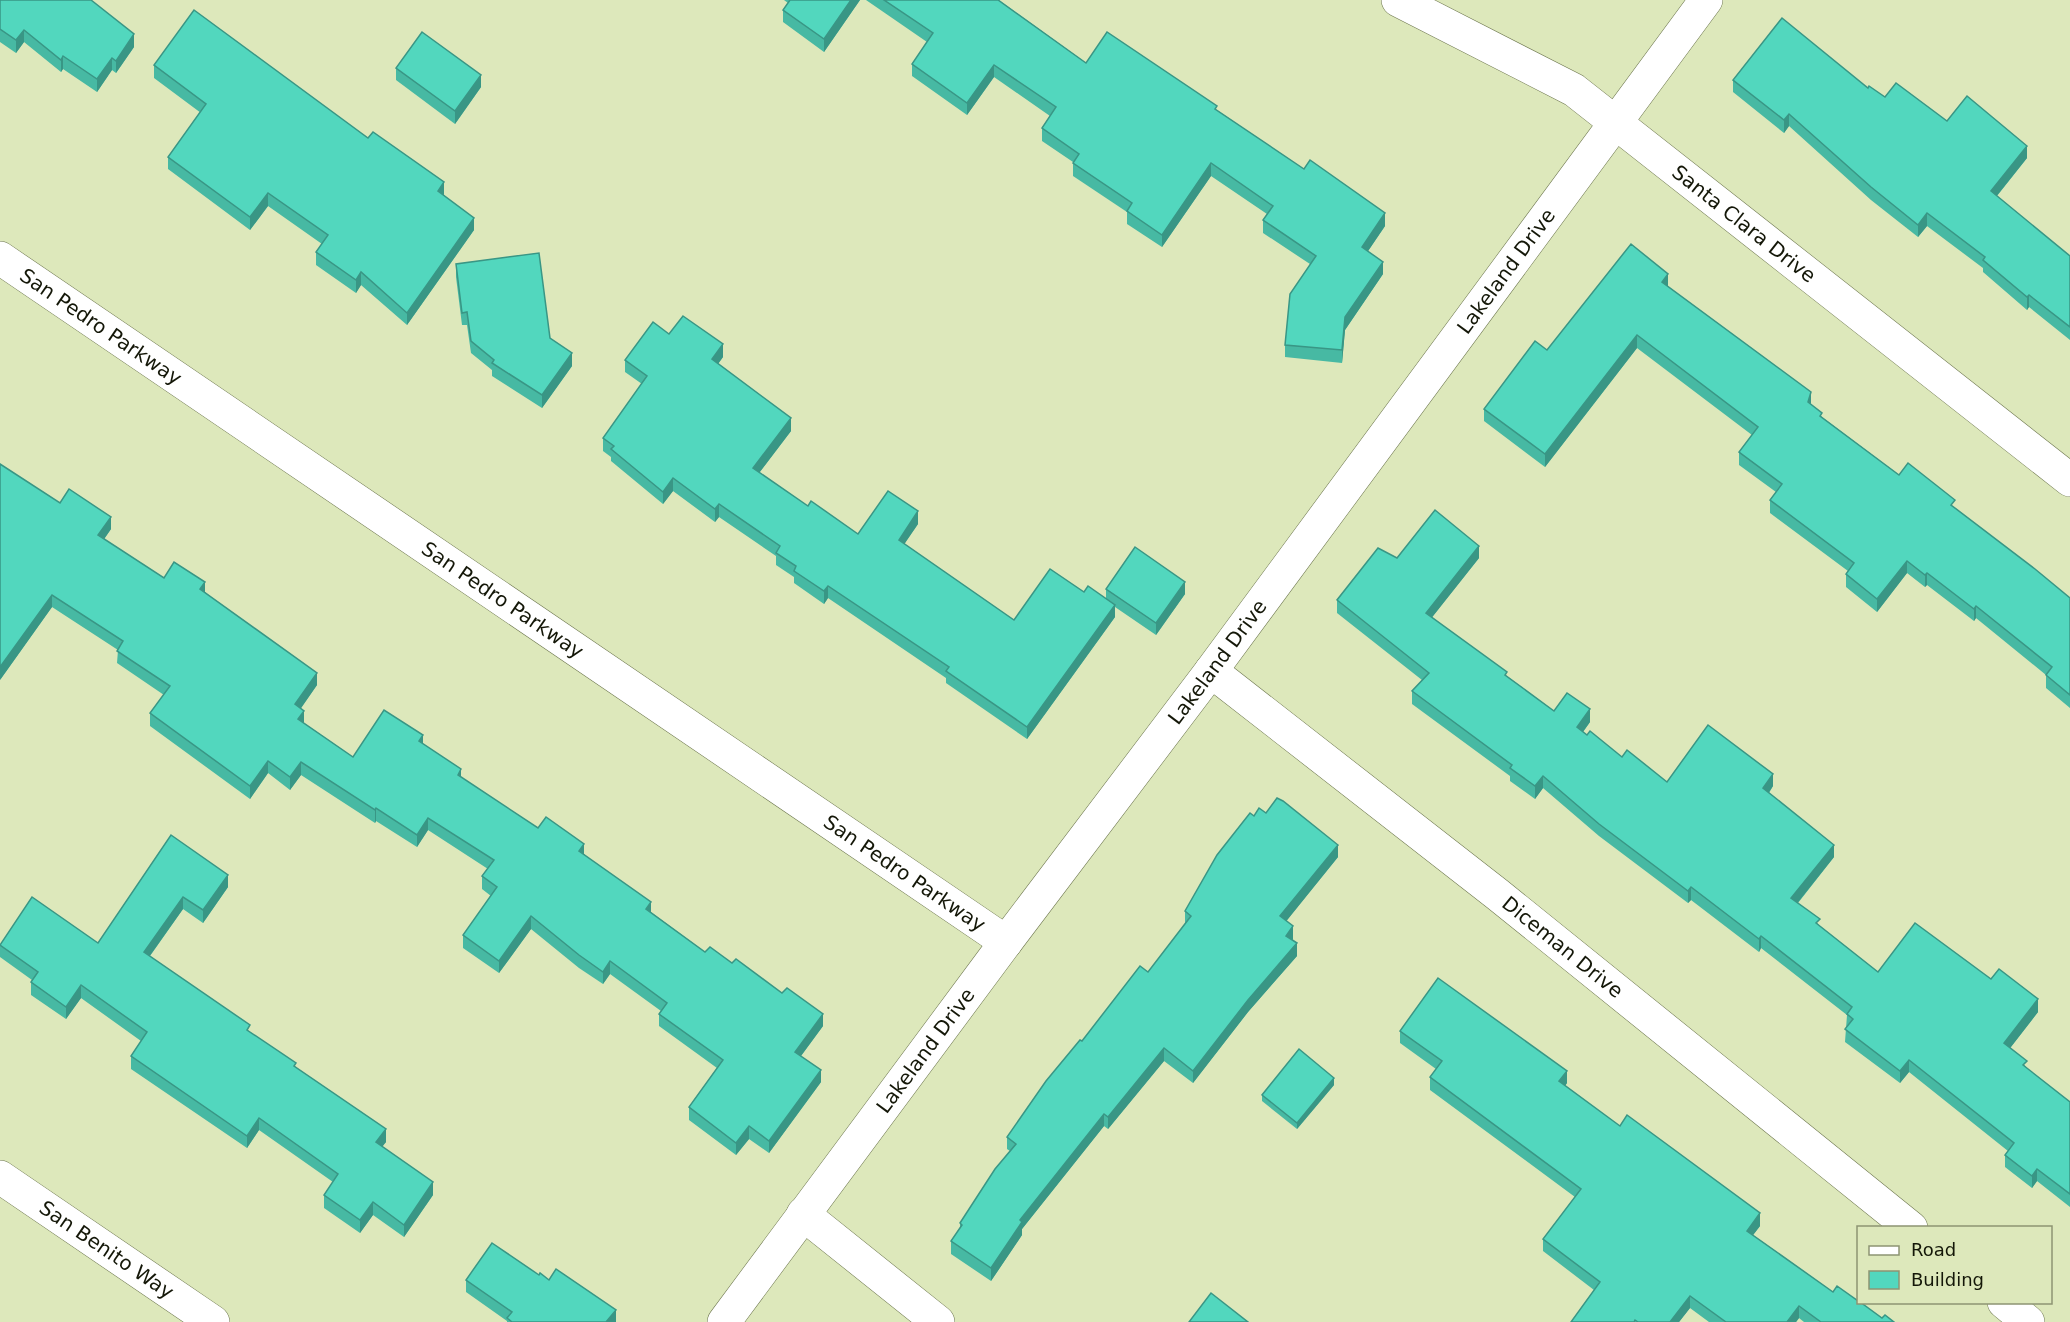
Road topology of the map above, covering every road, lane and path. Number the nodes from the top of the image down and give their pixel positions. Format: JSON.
{"nodes":[{"id":1,"x":1398,"y":0,"type":"edge"},
{"id":2,"x":1706,"y":0,"type":"edge"},
{"id":3,"x":1615,"y":122,"type":"junction"},
{"id":4,"x":0,"y":258,"type":"edge"},
{"id":5,"x":2070,"y":480,"type":"edge"},
{"id":6,"x":1211,"y":671,"type":"junction"},
{"id":7,"x":1006,"y":942,"type":"junction"},
{"id":8,"x":0,"y":1177,"type":"edge"},
{"id":9,"x":803,"y":1214,"type":"junction"},
{"id":10,"x":1910,"y":1226,"type":"edge"},
{"id":11,"x":2006,"y":1304,"type":"edge"},
{"id":12,"x":213,"y":1322,"type":"edge"},
{"id":13,"x":724,"y":1322,"type":"edge"},
{"id":14,"x":938,"y":1322,"type":"edge"},
{"id":15,"x":2028,"y":1322,"type":"edge"}],
"edges":[{"from":1,"to":3,"type":"street","name":"Santa Clara Drive"},
{"from":2,"to":3,"type":"street","name":"Lakeland Drive"},
{"from":3,"to":5,"type":"street","name":"Santa Clara Drive"},
{"from":3,"to":6,"type":"street","name":"Lakeland Drive"},
{"from":4,"to":7,"type":"street","name":"San Pedro Parkway"},
{"from":6,"to":7,"type":"street","name":"Lakeland Drive"},
{"from":6,"to":10,"type":"street","name":"Diceman Drive"},
{"from":7,"to":9,"type":"street","name":"Lakeland Drive"},
{"from":8,"to":12,"type":"street","name":"San Benito Way"},
{"from":9,"to":13,"type":"street","name":"Lakeland Drive"},
{"from":9,"to":14,"type":"street"},
{"from":11,"to":15,"type":"street"}]}
